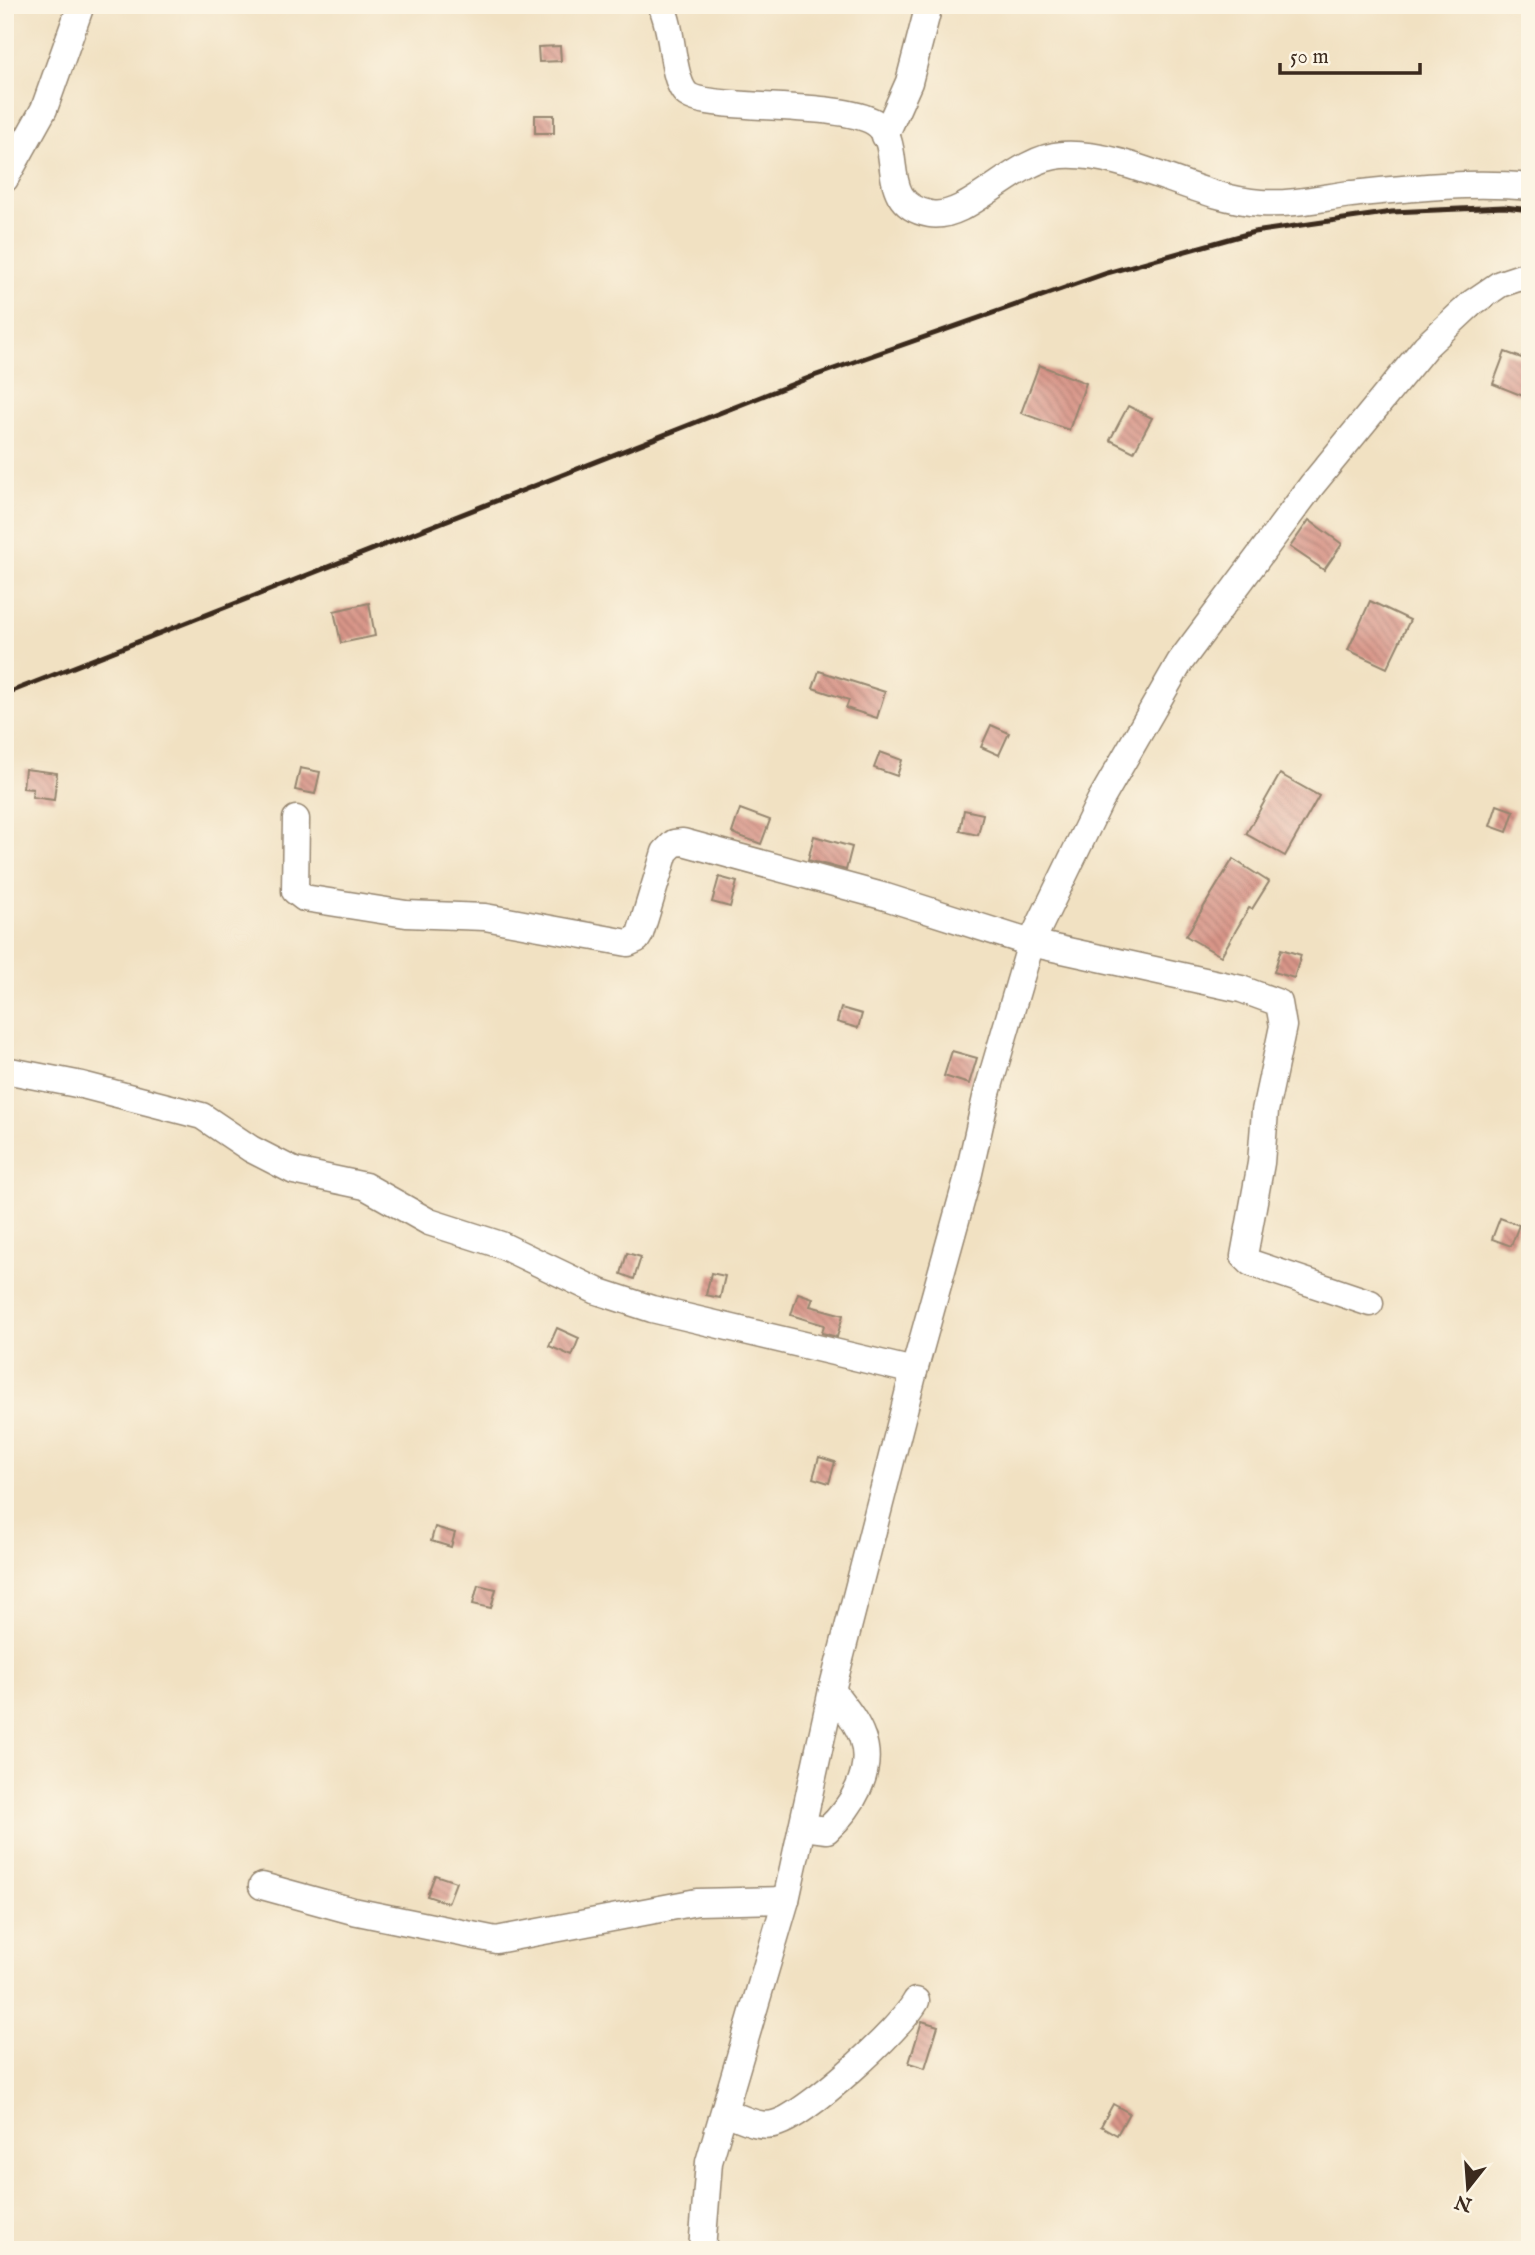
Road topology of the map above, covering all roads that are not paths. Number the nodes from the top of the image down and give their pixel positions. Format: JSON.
{"nodes":[{"id":1,"x":81,"y":5,"type":"edge"},
{"id":2,"x":661,"y":5,"type":"edge"},
{"id":3,"x":929,"y":5,"type":"edge"},
{"id":4,"x":885,"y":136,"type":"junction"},
{"id":5,"x":5,"y":179,"type":"edge"},
{"id":6,"x":1530,"y":187,"type":"edge"},
{"id":7,"x":1530,"y":274,"type":"edge"},
{"id":8,"x":296,"y":819,"type":"dead end"},
{"id":9,"x":1031,"y":943,"type":"junction"},
{"id":10,"x":5,"y":1070,"type":"edge"},
{"id":11,"x":1370,"y":1303,"type":"dead end"},
{"id":12,"x":914,"y":1371,"type":"junction"},
{"id":13,"x":832,"y":1690,"type":"junction"},
{"id":14,"x":803,"y":1827,"type":"junction"},
{"id":15,"x":262,"y":1886,"type":"dead end"},
{"id":16,"x":786,"y":1900,"type":"junction"},
{"id":17,"x":916,"y":2001,"type":"dead end"},
{"id":18,"x":725,"y":2112,"type":"junction"},
{"id":19,"x":702,"y":2250,"type":"edge"}],
"edges":[{"from":1,"to":5,"type":"street"},
{"from":2,"to":4,"type":"street"},
{"from":3,"to":4,"type":"street"},
{"from":4,"to":6,"type":"street"},
{"from":7,"to":9,"type":"street"},
{"from":8,"to":9,"type":"street"},
{"from":9,"to":11,"type":"street"},
{"from":9,"to":12,"type":"street"},
{"from":10,"to":12,"type":"street"},
{"from":12,"to":13,"type":"street"},
{"from":13,"to":14,"type":"street"},
{"from":13,"to":14,"type":"street"},
{"from":14,"to":16,"type":"street"},
{"from":15,"to":16,"type":"street"},
{"from":16,"to":18,"type":"street"},
{"from":17,"to":18,"type":"street"},
{"from":18,"to":19,"type":"street"}]}
